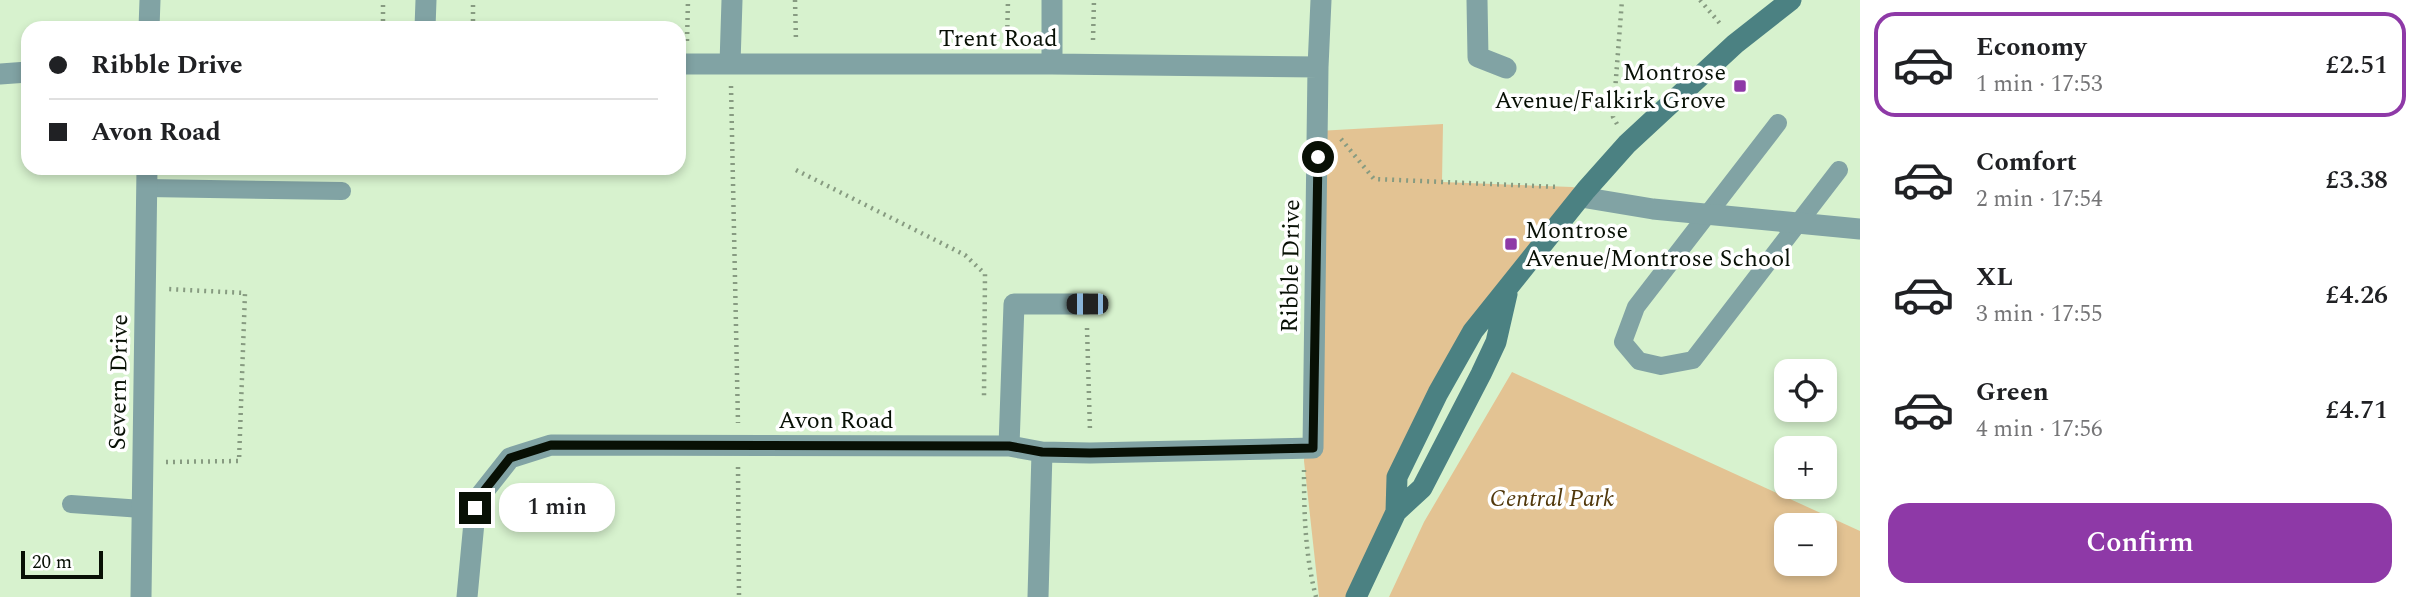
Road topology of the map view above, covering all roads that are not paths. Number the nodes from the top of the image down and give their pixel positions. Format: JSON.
{"nodes":[{"id":1,"x":150,"y":0,"type":"edge"},
{"id":2,"x":426,"y":0,"type":"edge"},
{"id":3,"x":732,"y":0,"type":"edge"},
{"id":4,"x":1052,"y":0,"type":"edge"},
{"id":5,"x":1321,"y":0,"type":"edge"},
{"id":6,"x":1477,"y":0,"type":"edge"},
{"id":7,"x":1791,"y":0,"type":"edge"},
{"id":8,"x":149,"y":21,"type":"edge"},
{"id":9,"x":425,"y":21,"type":"edge"},
{"id":10,"x":686,"y":64,"type":"edge"},
{"id":11,"x":730,"y":64,"type":"junction"},
{"id":12,"x":1052,"y":64,"type":"junction"},
{"id":13,"x":1318,"y":67,"type":"junction"},
{"id":14,"x":1506,"y":68,"type":"dead end"},
{"id":15,"x":21,"y":72,"type":"edge"},
{"id":16,"x":0,"y":74,"type":"edge"},
{"id":17,"x":1778,"y":123,"type":"dead end"},
{"id":18,"x":1839,"y":170,"type":"dead end"},
{"id":19,"x":147,"y":178,"type":"edge"},
{"id":20,"x":342,"y":191,"type":"dead end"},
{"id":21,"x":1584,"y":193,"type":"junction"},
{"id":22,"x":1706,"y":214,"type":"junction"},
{"id":23,"x":1797,"y":223,"type":"junction"},
{"id":24,"x":1860,"y":229,"type":"edge"},
{"id":25,"x":1509,"y":289,"type":"junction"},
{"id":26,"x":1087,"y":304,"type":"road end"},
{"id":27,"x":1009,"y":446,"type":"junction"},
{"id":28,"x":1309,"y":448,"type":"joint"},
{"id":29,"x":1042,"y":452,"type":"junction"},
{"id":30,"x":71,"y":503,"type":"dead end"},
{"id":31,"x":142,"y":509,"type":"junction"},
{"id":32,"x":1396,"y":512,"type":"junction"},
{"id":33,"x":141,"y":597,"type":"edge"},
{"id":34,"x":467,"y":597,"type":"edge"},
{"id":35,"x":1038,"y":597,"type":"edge"},
{"id":36,"x":1356,"y":597,"type":"edge"}],
"edges":[{"from":1,"to":8,"type":"street"},
{"from":2,"to":9,"type":"street"},
{"from":3,"to":11,"type":"street"},
{"from":4,"to":12,"type":"street"},
{"from":5,"to":13,"type":"street","name":"Ribble Drive"},
{"from":6,"to":14,"type":"street"},
{"from":7,"to":21,"type":"street"},
{"from":10,"to":11,"type":"street","name":"Trent Road"},
{"from":11,"to":12,"type":"street","name":"Trent Road"},
{"from":12,"to":13,"type":"street","name":"Trent Road"},
{"from":13,"to":28,"type":"street","name":"Ribble Drive"},
{"from":15,"to":16,"type":"street"},
{"from":17,"to":22,"type":"lane"},
{"from":18,"to":23,"type":"lane"},
{"from":19,"to":20,"type":"lane"},
{"from":19,"to":31,"type":"street","name":"Severn Drive"},
{"from":21,"to":22,"type":"street"},
{"from":21,"to":25,"type":"street"},
{"from":22,"to":23,"type":"street"},
{"from":22,"to":23,"type":"lane"},
{"from":23,"to":24,"type":"street"},
{"from":25,"to":32,"type":"street"},
{"from":25,"to":32,"type":"street"},
{"from":26,"to":27,"type":"street"},
{"from":27,"to":29,"type":"street","name":"Avon Road"},
{"from":27,"to":34,"type":"street","name":"Avon Road"},
{"from":28,"to":29,"type":"street","name":"Avon Road"},
{"from":29,"to":35,"type":"street"},
{"from":30,"to":31,"type":"lane"},
{"from":31,"to":33,"type":"street","name":"Severn Drive"},
{"from":32,"to":36,"type":"street"}]}
